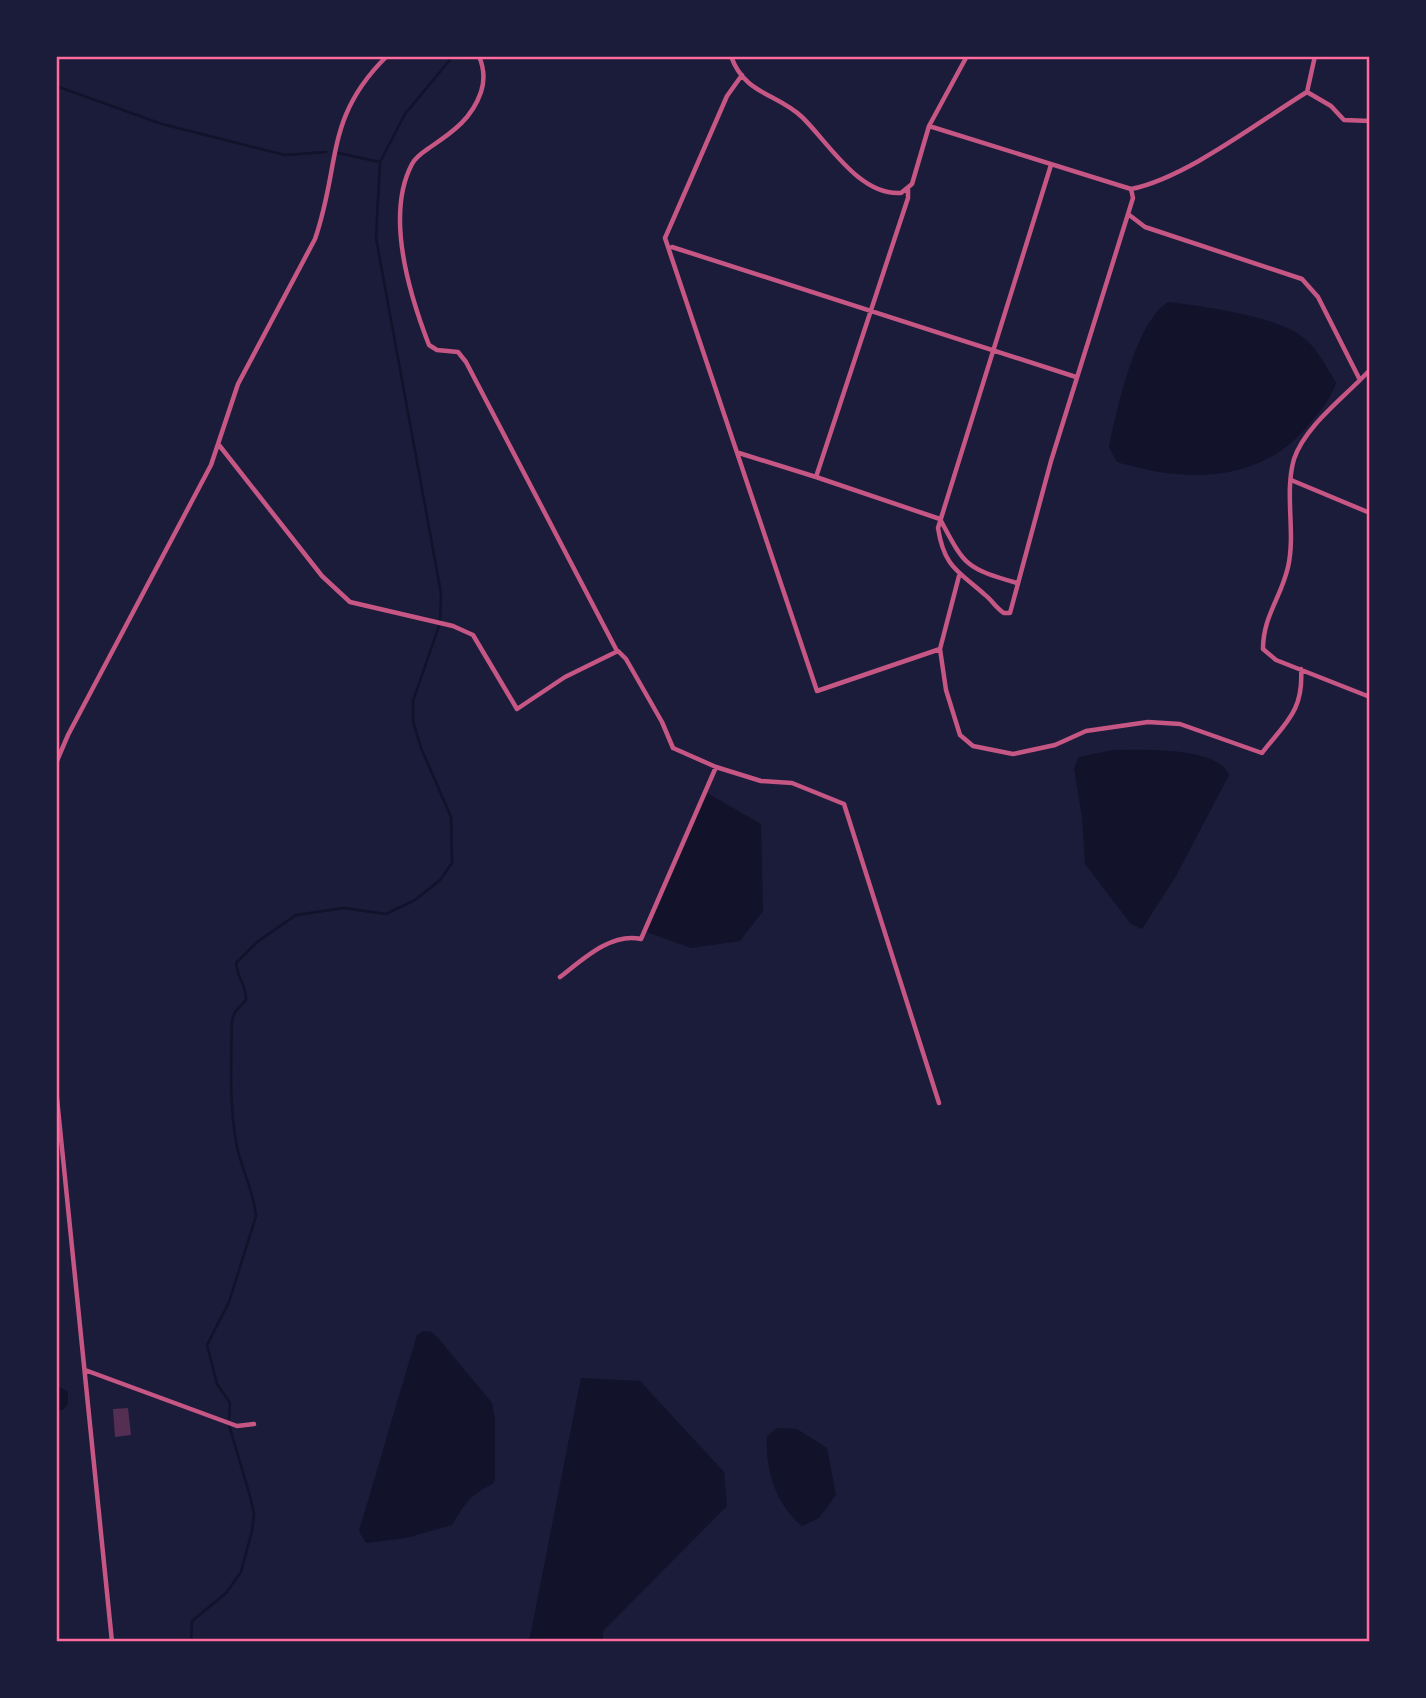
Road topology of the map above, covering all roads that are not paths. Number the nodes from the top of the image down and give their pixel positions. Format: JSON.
{"nodes":[{"id":1,"x":387,"y":56,"type":"edge"},
{"id":2,"x":479,"y":56,"type":"edge"},
{"id":3,"x":731,"y":56,"type":"edge"},
{"id":4,"x":967,"y":56,"type":"edge"},
{"id":5,"x":1315,"y":56,"type":"edge"},
{"id":6,"x":742,"y":75,"type":"junction"},
{"id":7,"x":1307,"y":92,"type":"junction"},
{"id":8,"x":1370,"y":121,"type":"edge"},
{"id":9,"x":929,"y":126,"type":"junction"},
{"id":10,"x":1051,"y":165,"type":"junction"},
{"id":11,"x":1131,"y":189,"type":"junction"},
{"id":12,"x":908,"y":190,"type":"junction"},
{"id":13,"x":1128,"y":214,"type":"junction"},
{"id":14,"x":671,"y":247,"type":"junction"},
{"id":15,"x":872,"y":312,"type":"junction"},
{"id":16,"x":992,"y":351,"type":"junction"},
{"id":17,"x":1370,"y":370,"type":"edge"},
{"id":18,"x":1076,"y":377,"type":"junction"},
{"id":19,"x":1360,"y":380,"type":"junction"},
{"id":20,"x":219,"y":444,"type":"junction"},
{"id":21,"x":739,"y":453,"type":"junction"},
{"id":22,"x":816,"y":477,"type":"junction"},
{"id":23,"x":1291,"y":480,"type":"junction"},
{"id":24,"x":1370,"y":513,"type":"edge"},
{"id":25,"x":940,"y":519,"type":"junction"},
{"id":26,"x":959,"y":576,"type":"junction"},
{"id":27,"x":1017,"y":583,"type":"junction"},
{"id":28,"x":940,"y":649,"type":"junction"},
{"id":29,"x":618,"y":651,"type":"junction"},
{"id":30,"x":1301,"y":669,"type":"junction"},
{"id":31,"x":1370,"y":697,"type":"edge"},
{"id":32,"x":56,"y":763,"type":"edge"},
{"id":33,"x":716,"y":766,"type":"junction"},
{"id":34,"x":559,"y":977,"type":"dead end"},
{"id":35,"x":56,"y":1089,"type":"edge"},
{"id":36,"x":939,"y":1103,"type":"dead end"},
{"id":37,"x":85,"y":1370,"type":"junction"},
{"id":38,"x":254,"y":1424,"type":"dead end"},
{"id":39,"x":111,"y":1642,"type":"edge"}],
"edges":[{"from":1,"to":20,"type":"street"},
{"from":2,"to":29,"type":"street"},
{"from":3,"to":6,"type":"street"},
{"from":4,"to":9,"type":"street"},
{"from":5,"to":7,"type":"street"},
{"from":6,"to":12,"type":"street"},
{"from":6,"to":14,"type":"street"},
{"from":7,"to":8,"type":"street"},
{"from":7,"to":11,"type":"street"},
{"from":9,"to":10,"type":"street"},
{"from":9,"to":12,"type":"street"},
{"from":10,"to":11,"type":"street"},
{"from":10,"to":16,"type":"street"},
{"from":11,"to":13,"type":"street"},
{"from":12,"to":15,"type":"street"},
{"from":13,"to":18,"type":"street"},
{"from":13,"to":19,"type":"street"},
{"from":14,"to":15,"type":"street"},
{"from":14,"to":21,"type":"street"},
{"from":15,"to":16,"type":"street"},
{"from":15,"to":22,"type":"street"},
{"from":16,"to":18,"type":"street"},
{"from":16,"to":25,"type":"street"},
{"from":17,"to":19,"type":"street"},
{"from":18,"to":27,"type":"street"},
{"from":19,"to":23,"type":"street"},
{"from":20,"to":29,"type":"street"},
{"from":20,"to":32,"type":"street"},
{"from":21,"to":22,"type":"street"},
{"from":21,"to":28,"type":"street"},
{"from":22,"to":25,"type":"street"},
{"from":23,"to":24,"type":"street"},
{"from":23,"to":30,"type":"street"},
{"from":25,"to":26,"type":"street"},
{"from":25,"to":27,"type":"street"},
{"from":26,"to":27,"type":"street"},
{"from":26,"to":28,"type":"street"},
{"from":28,"to":30,"type":"street"},
{"from":29,"to":33,"type":"street"},
{"from":30,"to":31,"type":"street"},
{"from":33,"to":34,"type":"street"},
{"from":33,"to":36,"type":"street"},
{"from":35,"to":37,"type":"street"},
{"from":37,"to":38,"type":"street"},
{"from":37,"to":39,"type":"street"}]}
